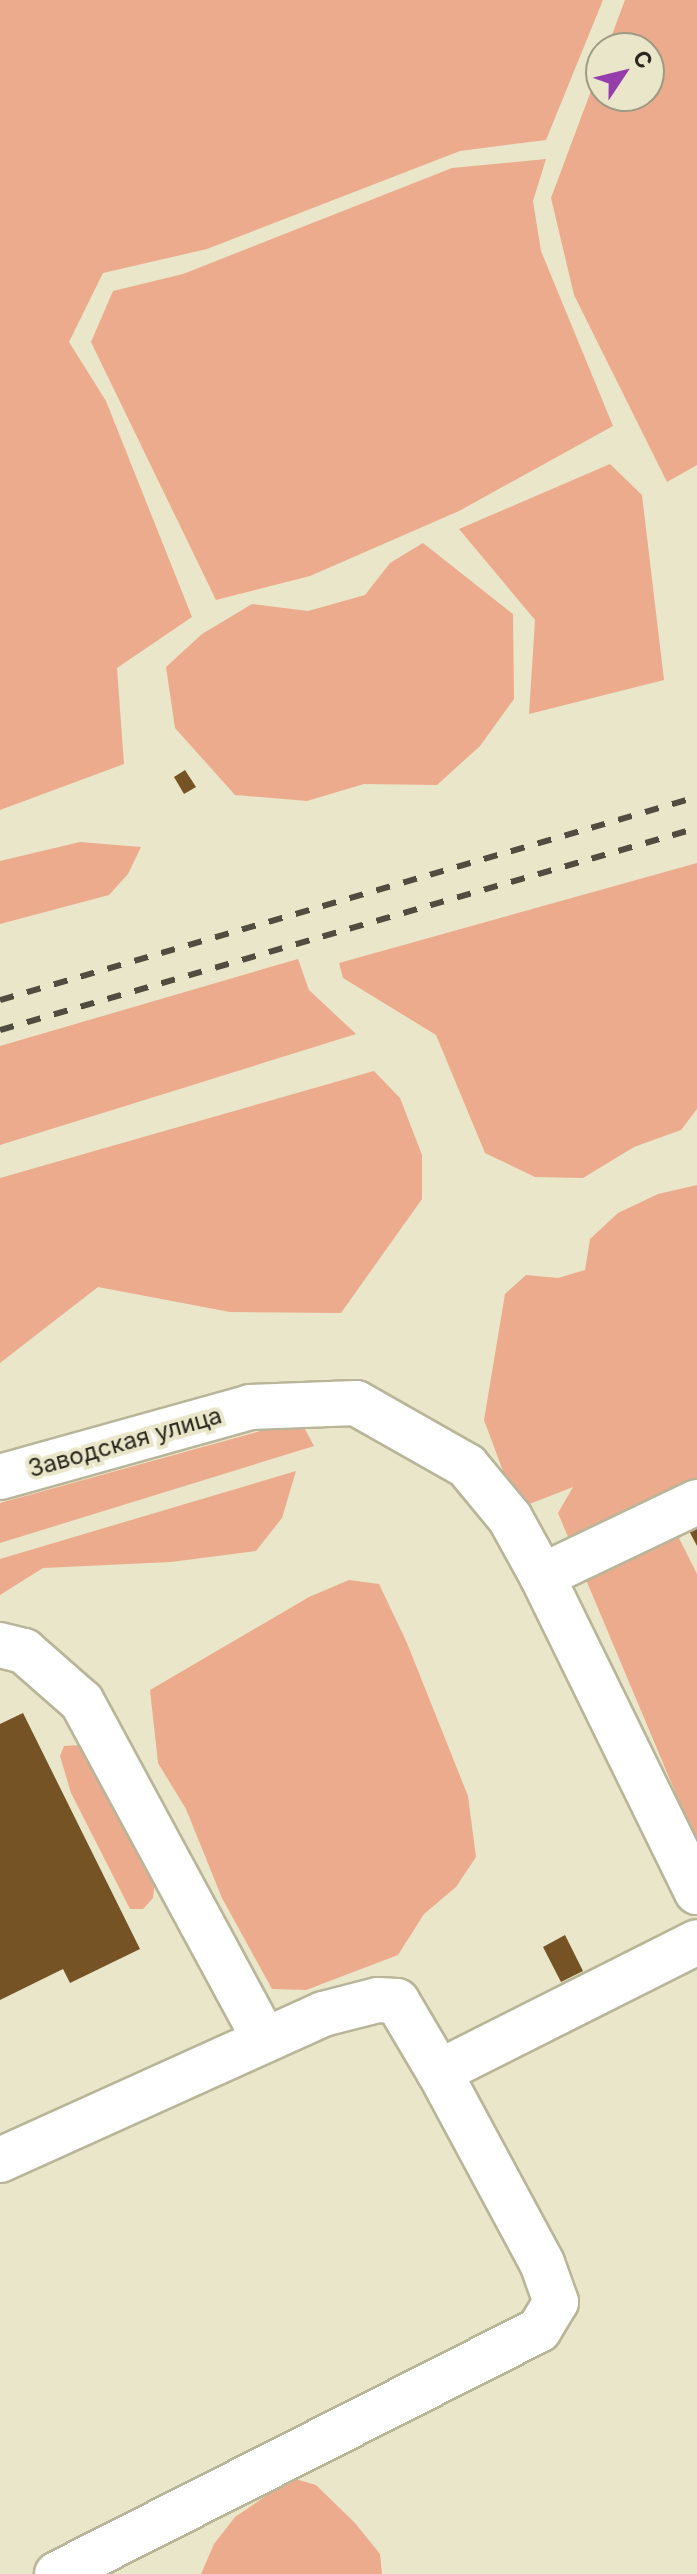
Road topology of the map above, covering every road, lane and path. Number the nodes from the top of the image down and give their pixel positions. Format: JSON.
{"nodes":[{"id":1,"x":0,"y":1477,"type":"edge"},
{"id":2,"x":697,"y":1502,"type":"edge"},
{"id":3,"x":542,"y":1576,"type":"junction"},
{"id":4,"x":0,"y":1645,"type":"edge"},
{"id":5,"x":697,"y":1892,"type":"edge"},
{"id":6,"x":697,"y":1942,"type":"edge"},
{"id":7,"x":265,"y":2040,"type":"junction"},
{"id":8,"x":439,"y":2072,"type":"junction"},
{"id":9,"x":0,"y":2160,"type":"edge"},
{"id":10,"x":57,"y":2574,"type":"edge"}],
"edges":[{"from":1,"to":3,"type":"street","name":"Заводская улица"},
{"from":2,"to":3,"type":"street"},
{"from":3,"to":5,"type":"street","name":"Заводская улица"},
{"from":4,"to":7,"type":"street"},
{"from":6,"to":8,"type":"street"},
{"from":7,"to":8,"type":"street"},
{"from":7,"to":9,"type":"street"},
{"from":8,"to":10,"type":"street"}]}
